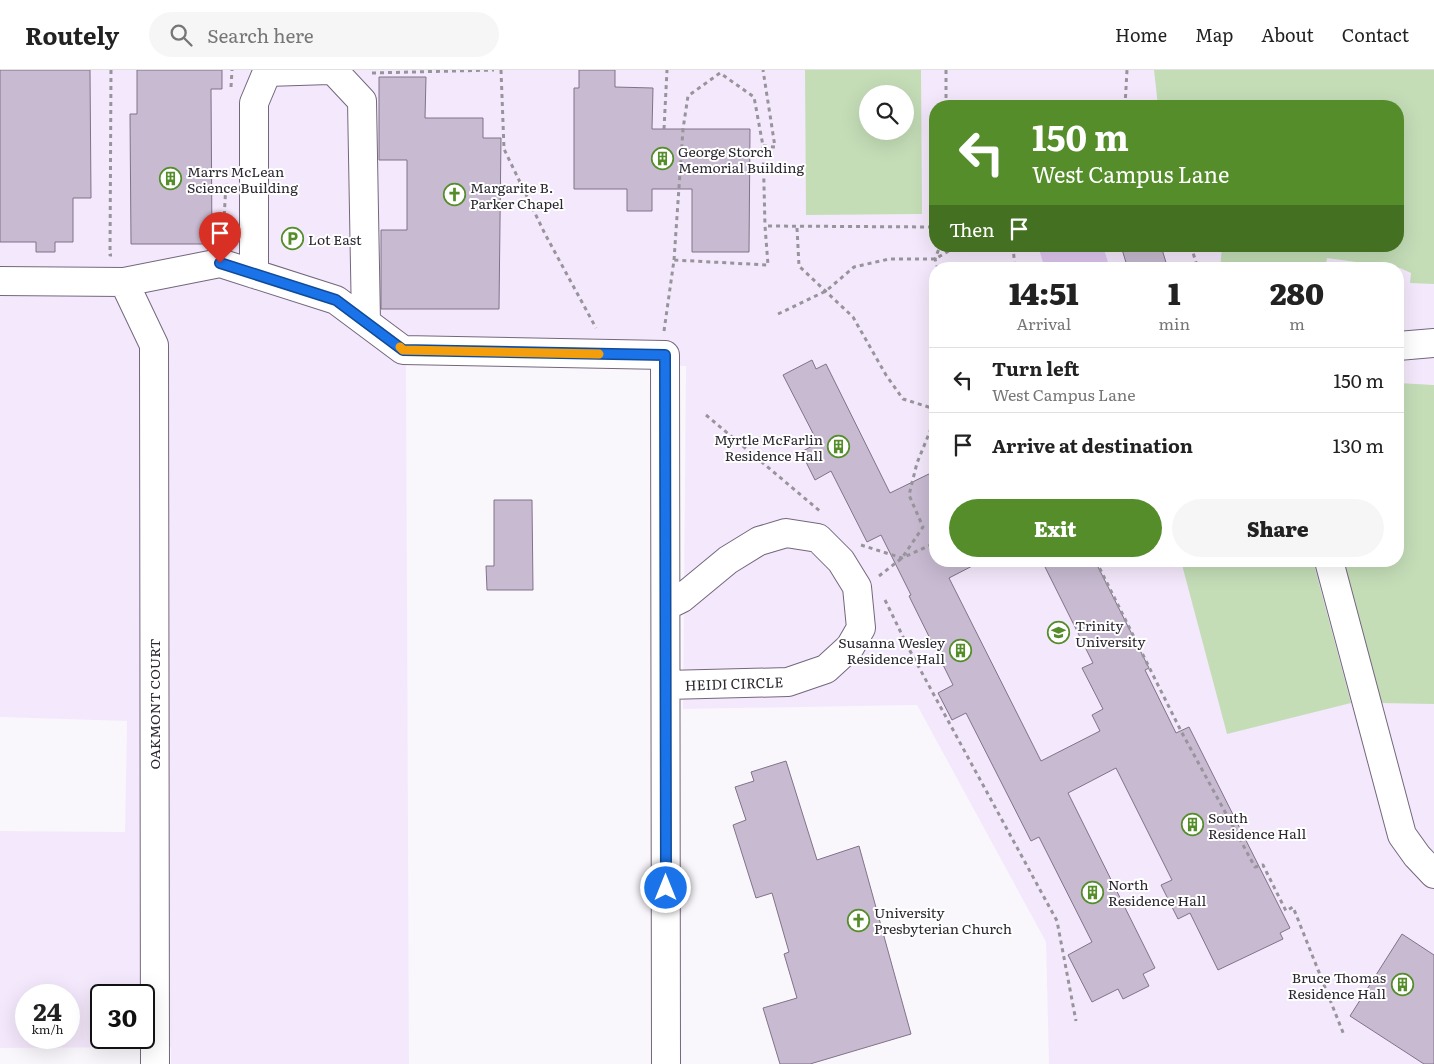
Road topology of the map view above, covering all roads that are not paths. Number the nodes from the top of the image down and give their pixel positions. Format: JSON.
{"nodes":[{"id":1,"x":328,"y":70,"type":"edge"},
{"id":2,"x":333,"y":70,"type":"edge"},
{"id":3,"x":254,"y":274,"type":"junction"},
{"id":4,"x":0,"y":281,"type":"edge"},
{"id":5,"x":124,"y":282,"type":"junction"},
{"id":6,"x":366,"y":322,"type":"junction"},
{"id":7,"x":1434,"y":343,"type":"edge"},
{"id":8,"x":1404,"y":346,"type":"edge"},
{"id":9,"x":1331,"y":567,"type":"edge"},
{"id":10,"x":666,"y":606,"type":"junction"},
{"id":11,"x":666,"y":685,"type":"junction"},
{"id":12,"x":1434,"y":874,"type":"edge"},
{"id":13,"x":155,"y":1064,"type":"edge"},
{"id":14,"x":666,"y":1064,"type":"edge"}],
"edges":[{"from":1,"to":3,"type":"street"},
{"from":2,"to":6,"type":"street"},
{"from":3,"to":5,"type":"street"},
{"from":3,"to":6,"type":"street"},
{"from":4,"to":5,"type":"street"},
{"from":5,"to":13,"type":"street","name":"OAKMONT COURT"},
{"from":6,"to":10,"type":"street"},
{"from":7,"to":8,"type":"street"},
{"from":9,"to":12,"type":"street"},
{"from":10,"to":11,"type":"street"},
{"from":10,"to":11,"type":"street","name":"HEIDI CIRCLE"},
{"from":11,"to":14,"type":"street"}]}
